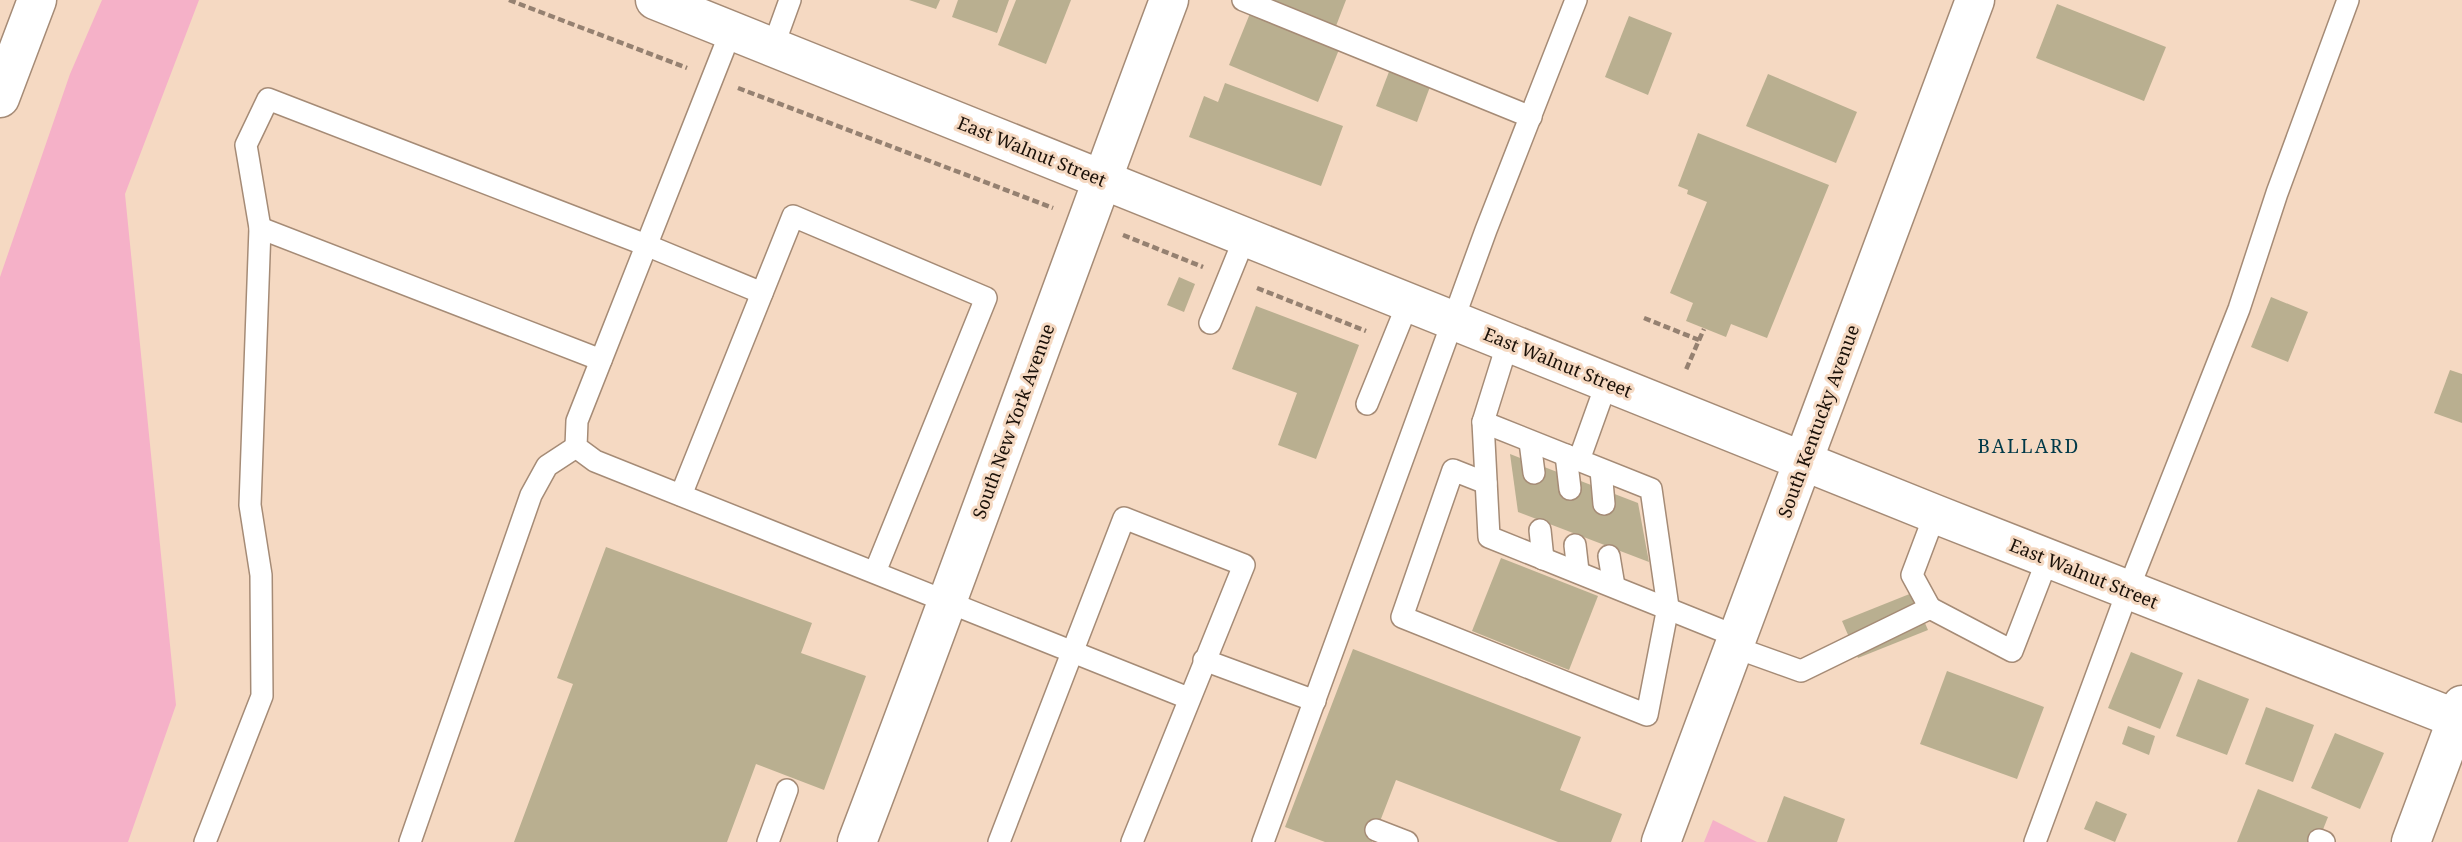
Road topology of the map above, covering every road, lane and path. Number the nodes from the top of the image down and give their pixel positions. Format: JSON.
{"nodes":[{"id":1,"x":37,"y":0,"type":"edge"},
{"id":2,"x":655,"y":0,"type":"edge"},
{"id":3,"x":790,"y":0,"type":"edge"},
{"id":4,"x":1169,"y":0,"type":"edge"},
{"id":5,"x":1244,"y":0,"type":"edge"},
{"id":6,"x":1576,"y":0,"type":"edge"},
{"id":7,"x":2348,"y":0,"type":"edge"},
{"id":8,"x":1972,"y":1,"type":"edge"},
{"id":9,"x":731,"y":31,"type":"junction"},
{"id":10,"x":773,"y":47,"type":"junction"},
{"id":11,"x":0,"y":98,"type":"edge"},
{"id":12,"x":1531,"y":117,"type":"junction"},
{"id":13,"x":1102,"y":179,"type":"junction"},
{"id":14,"x":260,"y":228,"type":"junction"},
{"id":15,"x":1245,"y":237,"type":"junction"},
{"id":16,"x":646,"y":245,"type":"junction"},
{"id":17,"x":762,"y":293,"type":"junction"},
{"id":18,"x":1408,"y":303,"type":"junction"},
{"id":19,"x":1644,"y":318,"type":"dead end"},
{"id":20,"x":1454,"y":321,"type":"junction"},
{"id":21,"x":1210,"y":323,"type":"dead end"},
{"id":22,"x":1704,"y":329,"type":"dead end"},
{"id":23,"x":1699,"y":340,"type":"junction"},
{"id":24,"x":1508,"y":342,"type":"junction"},
{"id":25,"x":601,"y":360,"type":"junction"},
{"id":26,"x":1607,"y":382,"type":"junction"},
{"id":27,"x":1367,"y":404,"type":"dead end"},
{"id":28,"x":1671,"y":407,"type":"junction"},
{"id":29,"x":1483,"y":422,"type":"junction"},
{"id":30,"x":1531,"y":442,"type":"junction"},
{"id":31,"x":576,"y":447,"type":"junction"},
{"id":32,"x":1573,"y":457,"type":"junction"},
{"id":33,"x":1803,"y":461,"type":"junction"},
{"id":34,"x":1601,"y":470,"type":"junction"},
{"id":35,"x":1534,"y":473,"type":"dead end"},
{"id":36,"x":1486,"y":483,"type":"junction"},
{"id":37,"x":1570,"y":489,"type":"dead end"},
{"id":38,"x":681,"y":495,"type":"junction"},
{"id":39,"x":1604,"y":504,"type":"dead end"},
{"id":40,"x":1935,"y":514,"type":"junction"},
{"id":41,"x":1540,"y":530,"type":"dead end"},
{"id":42,"x":1575,"y":545,"type":"dead end"},
{"id":43,"x":1609,"y":556,"type":"dead end"},
{"id":44,"x":2048,"y":558,"type":"junction"},
{"id":45,"x":1543,"y":559,"type":"junction"},
{"id":46,"x":1578,"y":571,"type":"junction"},
{"id":47,"x":875,"y":572,"type":"junction"},
{"id":48,"x":1614,"y":586,"type":"junction"},
{"id":49,"x":2128,"y":590,"type":"junction"},
{"id":50,"x":948,"y":601,"type":"junction"},
{"id":51,"x":1668,"y":607,"type":"junction"},
{"id":52,"x":1930,"y":608,"type":"junction"},
{"id":53,"x":1736,"y":642,"type":"junction"},
{"id":54,"x":1073,"y":651,"type":"junction"},
{"id":55,"x":1204,"y":660,"type":"junction"},
{"id":56,"x":1188,"y":698,"type":"junction"},
{"id":57,"x":1315,"y":701,"type":"junction"},
{"id":58,"x":2460,"y":715,"type":"edge"},
{"id":59,"x":787,"y":790,"type":"dead end"},
{"id":60,"x":1376,"y":830,"type":"dead end"},
{"id":61,"x":205,"y":842,"type":"edge"},
{"id":62,"x":410,"y":842,"type":"edge"},
{"id":63,"x":768,"y":842,"type":"edge"},
{"id":64,"x":857,"y":842,"type":"edge"},
{"id":65,"x":999,"y":842,"type":"edge"},
{"id":66,"x":1132,"y":842,"type":"edge"},
{"id":67,"x":1263,"y":842,"type":"edge"},
{"id":68,"x":1407,"y":842,"type":"edge"},
{"id":69,"x":1661,"y":842,"type":"edge"},
{"id":70,"x":2035,"y":842,"type":"edge"},
{"id":71,"x":2412,"y":842,"type":"edge"}],
"edges":[{"from":1,"to":11,"type":"main road"},
{"from":2,"to":9,"type":"main road","name":"East Walnut Street"},
{"from":3,"to":10,"type":"lane"},
{"from":4,"to":13,"type":"main road","name":"South New York Avenue"},
{"from":5,"to":12,"type":"lane"},
{"from":6,"to":12,"type":"lane"},
{"from":7,"to":49,"type":"lane"},
{"from":8,"to":33,"type":"main road","name":"South Kentucky Avenue"},
{"from":9,"to":10,"type":"main road","name":"East Walnut Street"},
{"from":9,"to":16,"type":"lane"},
{"from":10,"to":13,"type":"main road","name":"East Walnut Street"},
{"from":12,"to":20,"type":"lane"},
{"from":13,"to":15,"type":"main road","name":"East Walnut Street"},
{"from":13,"to":50,"type":"main road","name":"South New York Avenue"},
{"from":14,"to":16,"type":"lane"},
{"from":14,"to":25,"type":"lane"},
{"from":14,"to":61,"type":"lane"},
{"from":15,"to":18,"type":"main road","name":"East Walnut Street"},
{"from":15,"to":21,"type":"lane"},
{"from":16,"to":17,"type":"lane"},
{"from":16,"to":25,"type":"lane"},
{"from":17,"to":38,"type":"lane"},
{"from":17,"to":47,"type":"lane"},
{"from":18,"to":20,"type":"main road","name":"East Walnut Street"},
{"from":18,"to":27,"type":"lane"},
{"from":19,"to":23,"type":"path"},
{"from":20,"to":24,"type":"main road","name":"East Walnut Street"},
{"from":20,"to":57,"type":"lane"},
{"from":22,"to":23,"type":"path"},
{"from":23,"to":28,"type":"path"},
{"from":24,"to":26,"type":"main road","name":"East Walnut Street"},
{"from":24,"to":29,"type":"lane"},
{"from":25,"to":31,"type":"lane"},
{"from":26,"to":28,"type":"main road","name":"East Walnut Street"},
{"from":26,"to":32,"type":"lane"},
{"from":28,"to":33,"type":"main road","name":"East Walnut Street"},
{"from":29,"to":30,"type":"lane"},
{"from":29,"to":36,"type":"lane"},
{"from":30,"to":32,"type":"lane"},
{"from":30,"to":35,"type":"lane"},
{"from":31,"to":38,"type":"lane"},
{"from":31,"to":62,"type":"lane"},
{"from":32,"to":34,"type":"lane"},
{"from":32,"to":37,"type":"lane"},
{"from":33,"to":40,"type":"main road","name":"East Walnut Street"},
{"from":33,"to":53,"type":"main road","name":"South Kentucky Avenue"},
{"from":34,"to":39,"type":"lane"},
{"from":34,"to":51,"type":"lane"},
{"from":36,"to":45,"type":"lane"},
{"from":36,"to":51,"type":"lane"},
{"from":38,"to":47,"type":"lane"},
{"from":40,"to":44,"type":"main road","name":"East Walnut Street"},
{"from":40,"to":52,"type":"lane"},
{"from":41,"to":45,"type":"lane"},
{"from":42,"to":46,"type":"lane"},
{"from":43,"to":48,"type":"lane"},
{"from":44,"to":49,"type":"main road","name":"East Walnut Street"},
{"from":44,"to":52,"type":"lane"},
{"from":45,"to":46,"type":"lane"},
{"from":46,"to":48,"type":"lane"},
{"from":47,"to":50,"type":"lane"},
{"from":48,"to":51,"type":"lane"},
{"from":49,"to":58,"type":"main road","name":"East Walnut Street"},
{"from":49,"to":70,"type":"lane"},
{"from":50,"to":54,"type":"lane"},
{"from":50,"to":64,"type":"main road","name":"South New York Avenue"},
{"from":51,"to":53,"type":"lane"},
{"from":52,"to":53,"type":"lane"},
{"from":53,"to":69,"type":"main road","name":"South Kentucky Avenue"},
{"from":54,"to":55,"type":"lane"},
{"from":54,"to":56,"type":"lane"},
{"from":54,"to":65,"type":"lane"},
{"from":55,"to":56,"type":"lane"},
{"from":55,"to":57,"type":"lane"},
{"from":56,"to":66,"type":"lane"},
{"from":57,"to":67,"type":"lane"},
{"from":58,"to":71,"type":"main road"},
{"from":59,"to":63,"type":"lane"},
{"from":60,"to":68,"type":"lane"}]}
